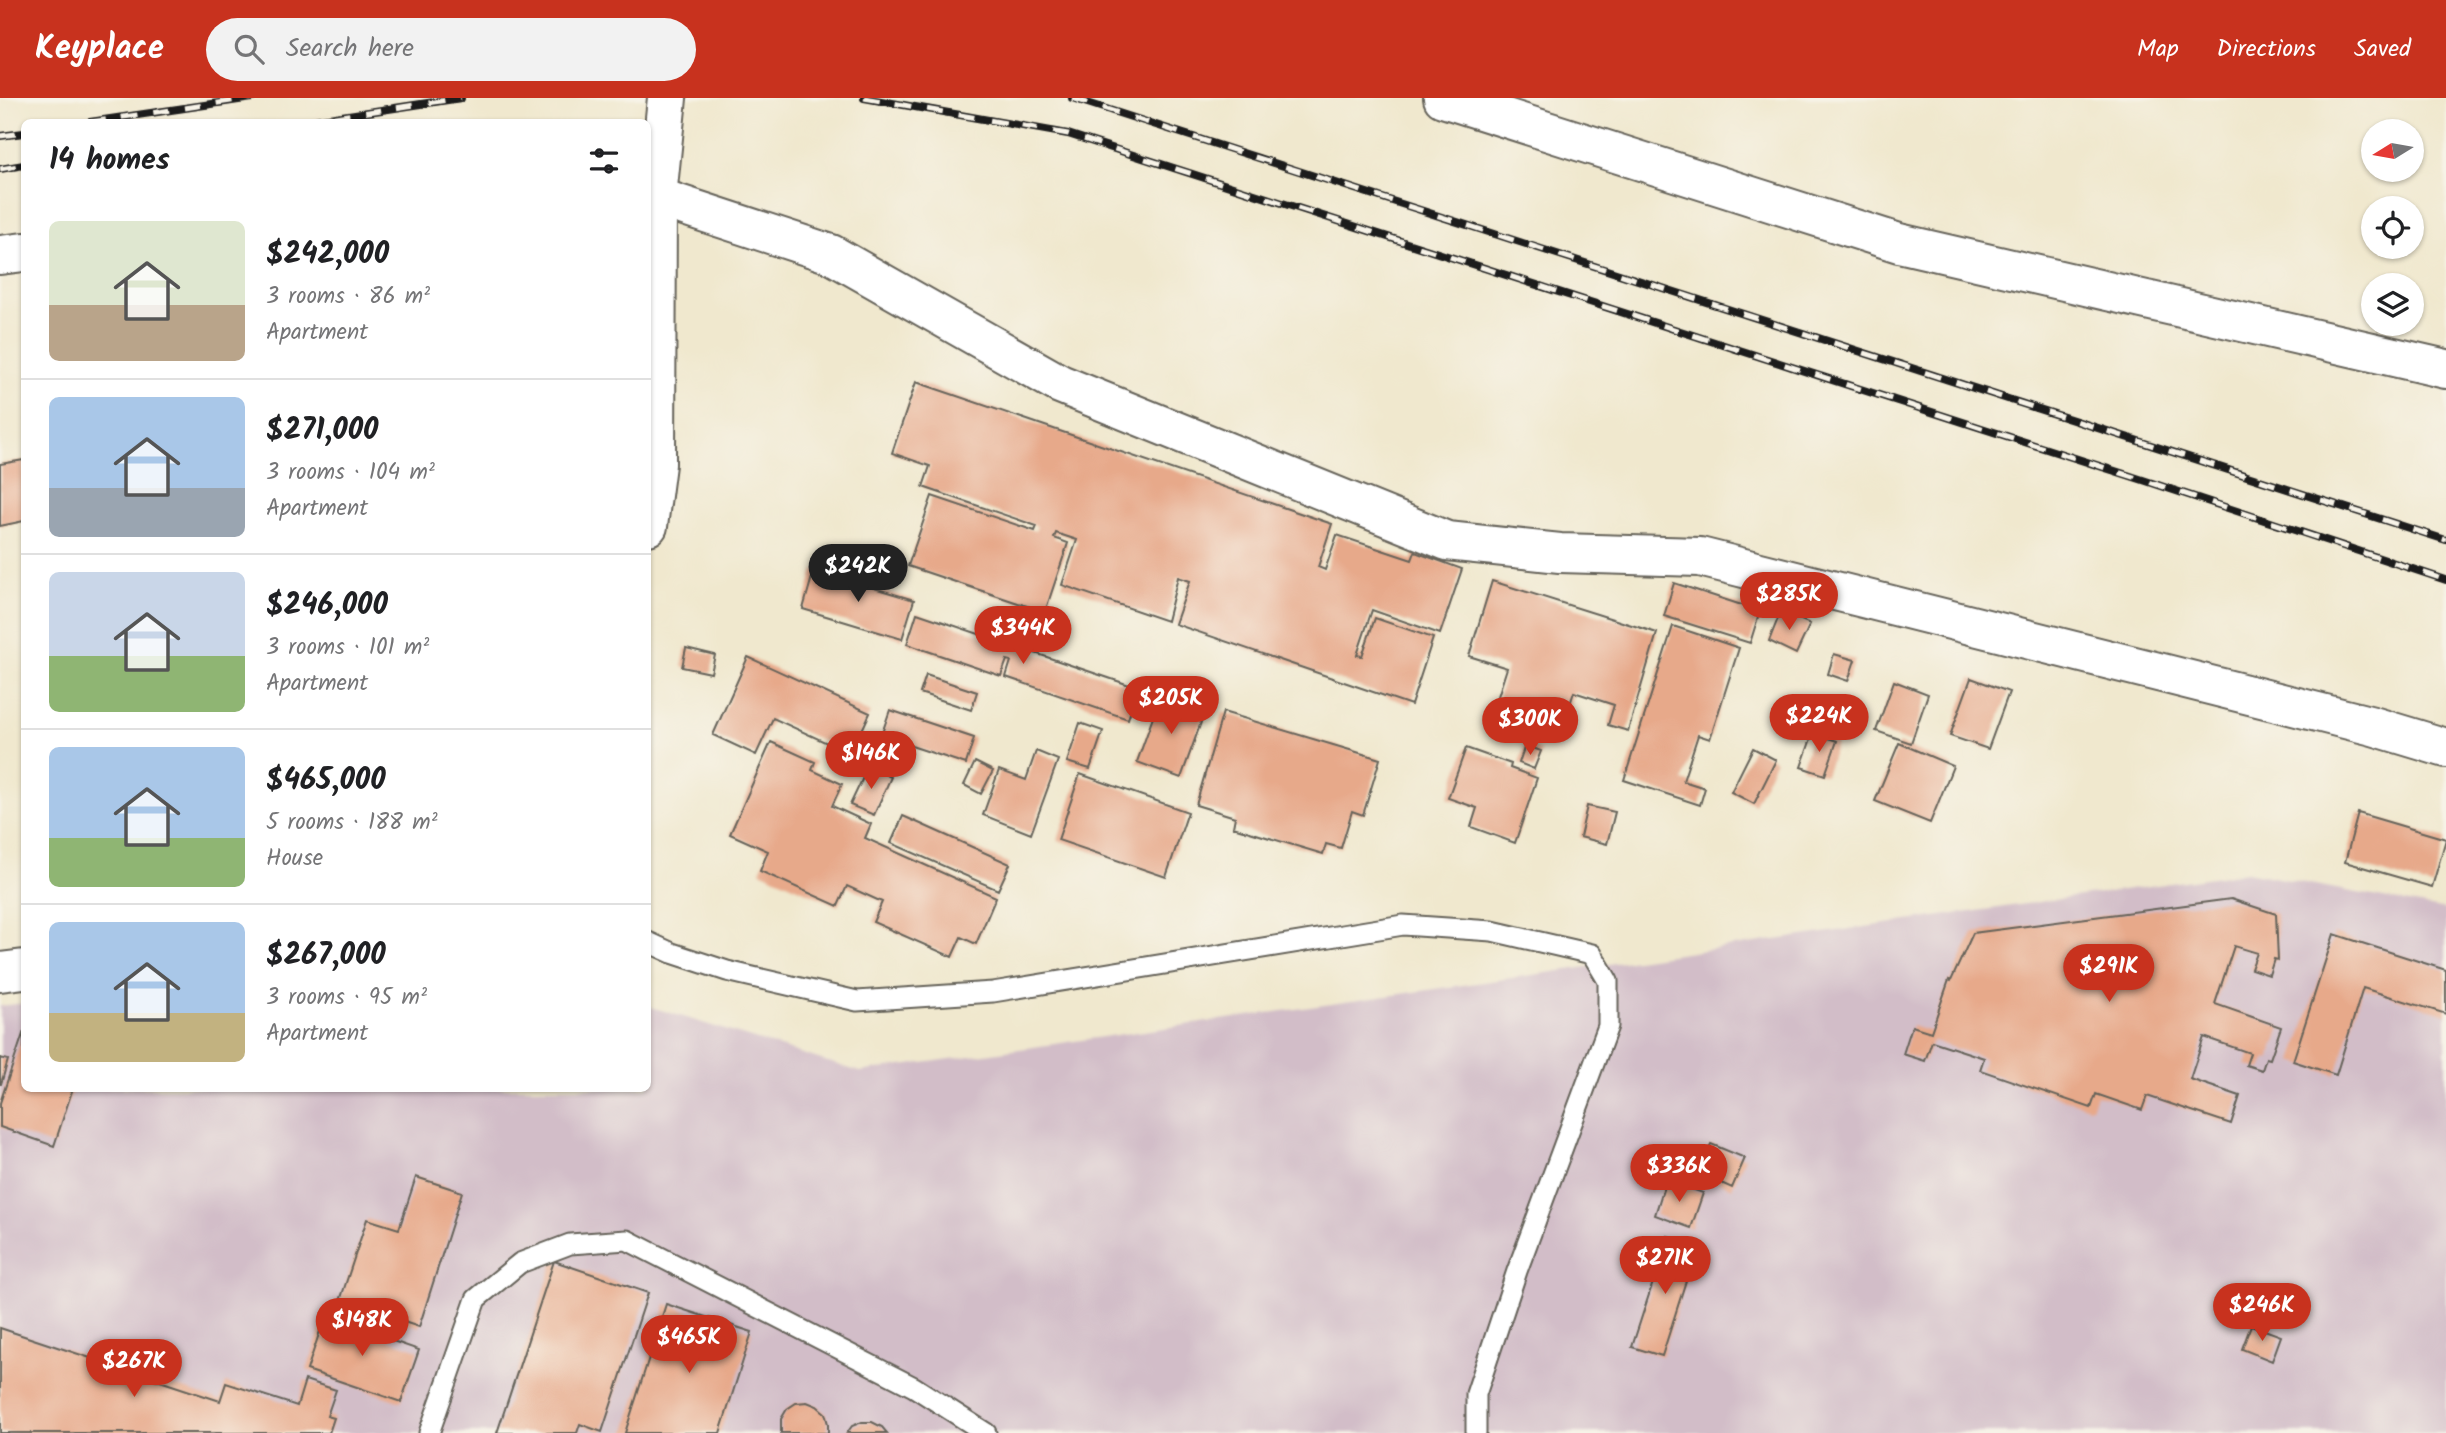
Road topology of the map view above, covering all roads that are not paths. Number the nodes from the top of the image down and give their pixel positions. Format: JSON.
{"nodes":[{"id":1,"x":667,"y":98,"type":"edge"},
{"id":2,"x":1443,"y":98,"type":"edge"},
{"id":3,"x":652,"y":197,"type":"edge"},
{"id":4,"x":21,"y":252,"type":"edge"},
{"id":5,"x":0,"y":256,"type":"edge"},
{"id":6,"x":2446,"y":369,"type":"edge"},
{"id":7,"x":651,"y":503,"type":"edge"},
{"id":8,"x":2446,"y":748,"type":"edge"},
{"id":9,"x":651,"y":943,"type":"edge"},
{"id":10,"x":21,"y":969,"type":"edge"},
{"id":11,"x":0,"y":972,"type":"edge"},
{"id":12,"x":429,"y":1433,"type":"edge"},
{"id":13,"x":986,"y":1433,"type":"edge"},
{"id":14,"x":1476,"y":1433,"type":"edge"}],
"edges":[{"from":1,"to":3,"type":"street"},
{"from":2,"to":6,"type":"street"},
{"from":3,"to":7,"type":"street"},
{"from":3,"to":8,"type":"street"},
{"from":4,"to":5,"type":"street"},
{"from":9,"to":14,"type":"lane"},
{"from":10,"to":11,"type":"street"},
{"from":12,"to":13,"type":"lane"}]}
